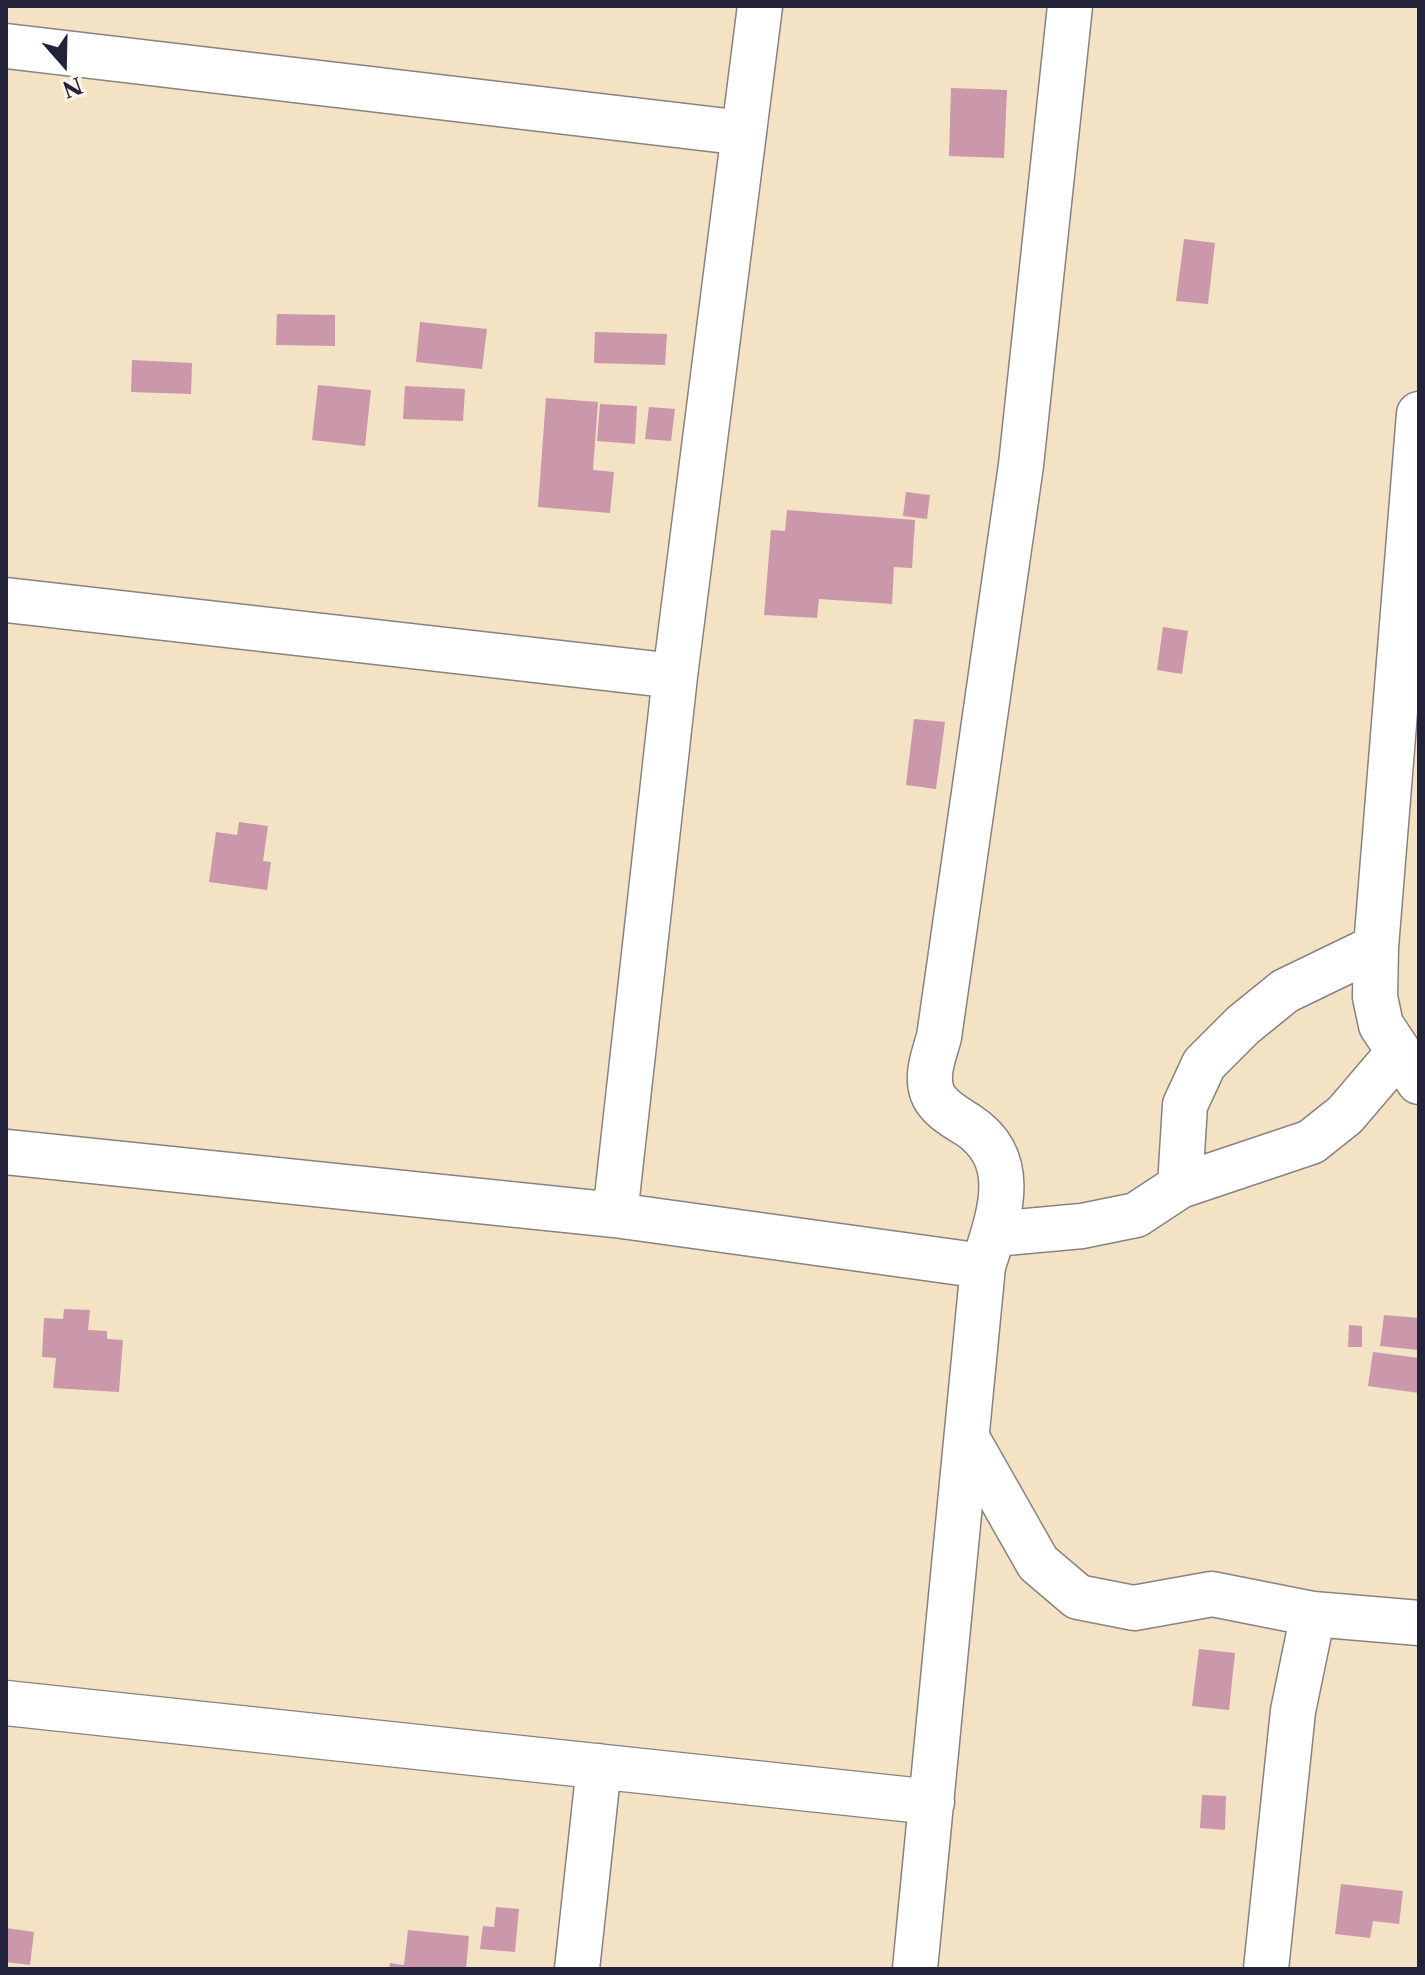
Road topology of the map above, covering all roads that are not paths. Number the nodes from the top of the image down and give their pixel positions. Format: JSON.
{"nodes":[{"id":1,"x":760,"y":6,"type":"edge"},
{"id":2,"x":1070,"y":6,"type":"edge"},
{"id":3,"x":6,"y":46,"type":"edge"},
{"id":4,"x":744,"y":133,"type":"junction"},
{"id":5,"x":1419,"y":414,"type":"edge"},
{"id":6,"x":6,"y":600,"type":"edge"},
{"id":7,"x":675,"y":676,"type":"junction"},
{"id":8,"x":1376,"y":947,"type":"junction"},
{"id":9,"x":1408,"y":1068,"type":"edge"},
{"id":10,"x":6,"y":1152,"type":"edge"},
{"id":11,"x":1180,"y":1186,"type":"junction"},
{"id":12,"x":615,"y":1215,"type":"junction"},
{"id":13,"x":988,"y":1250,"type":"junction"},
{"id":14,"x":967,"y":1438,"type":"junction"},
{"id":15,"x":1313,"y":1614,"type":"junction"},
{"id":16,"x":1419,"y":1623,"type":"edge"},
{"id":17,"x":6,"y":1703,"type":"edge"},
{"id":18,"x":599,"y":1766,"type":"junction"},
{"id":19,"x":932,"y":1802,"type":"junction"},
{"id":20,"x":577,"y":1969,"type":"edge"},
{"id":21,"x":915,"y":1969,"type":"edge"},
{"id":22,"x":1266,"y":1969,"type":"edge"}],
"edges":[{"from":1,"to":4,"type":"street"},
{"from":2,"to":13,"type":"street"},
{"from":3,"to":4,"type":"street"},
{"from":4,"to":7,"type":"street"},
{"from":5,"to":8,"type":"street"},
{"from":6,"to":7,"type":"street"},
{"from":7,"to":12,"type":"street"},
{"from":8,"to":9,"type":"street"},
{"from":8,"to":11,"type":"street"},
{"from":9,"to":11,"type":"street"},
{"from":10,"to":12,"type":"street"},
{"from":11,"to":13,"type":"street"},
{"from":12,"to":13,"type":"street"},
{"from":13,"to":14,"type":"street"},
{"from":14,"to":15,"type":"street"},
{"from":14,"to":19,"type":"street"},
{"from":15,"to":16,"type":"street"},
{"from":15,"to":22,"type":"street"},
{"from":17,"to":18,"type":"street"},
{"from":18,"to":19,"type":"street"},
{"from":18,"to":20,"type":"street"},
{"from":19,"to":21,"type":"street"}]}
